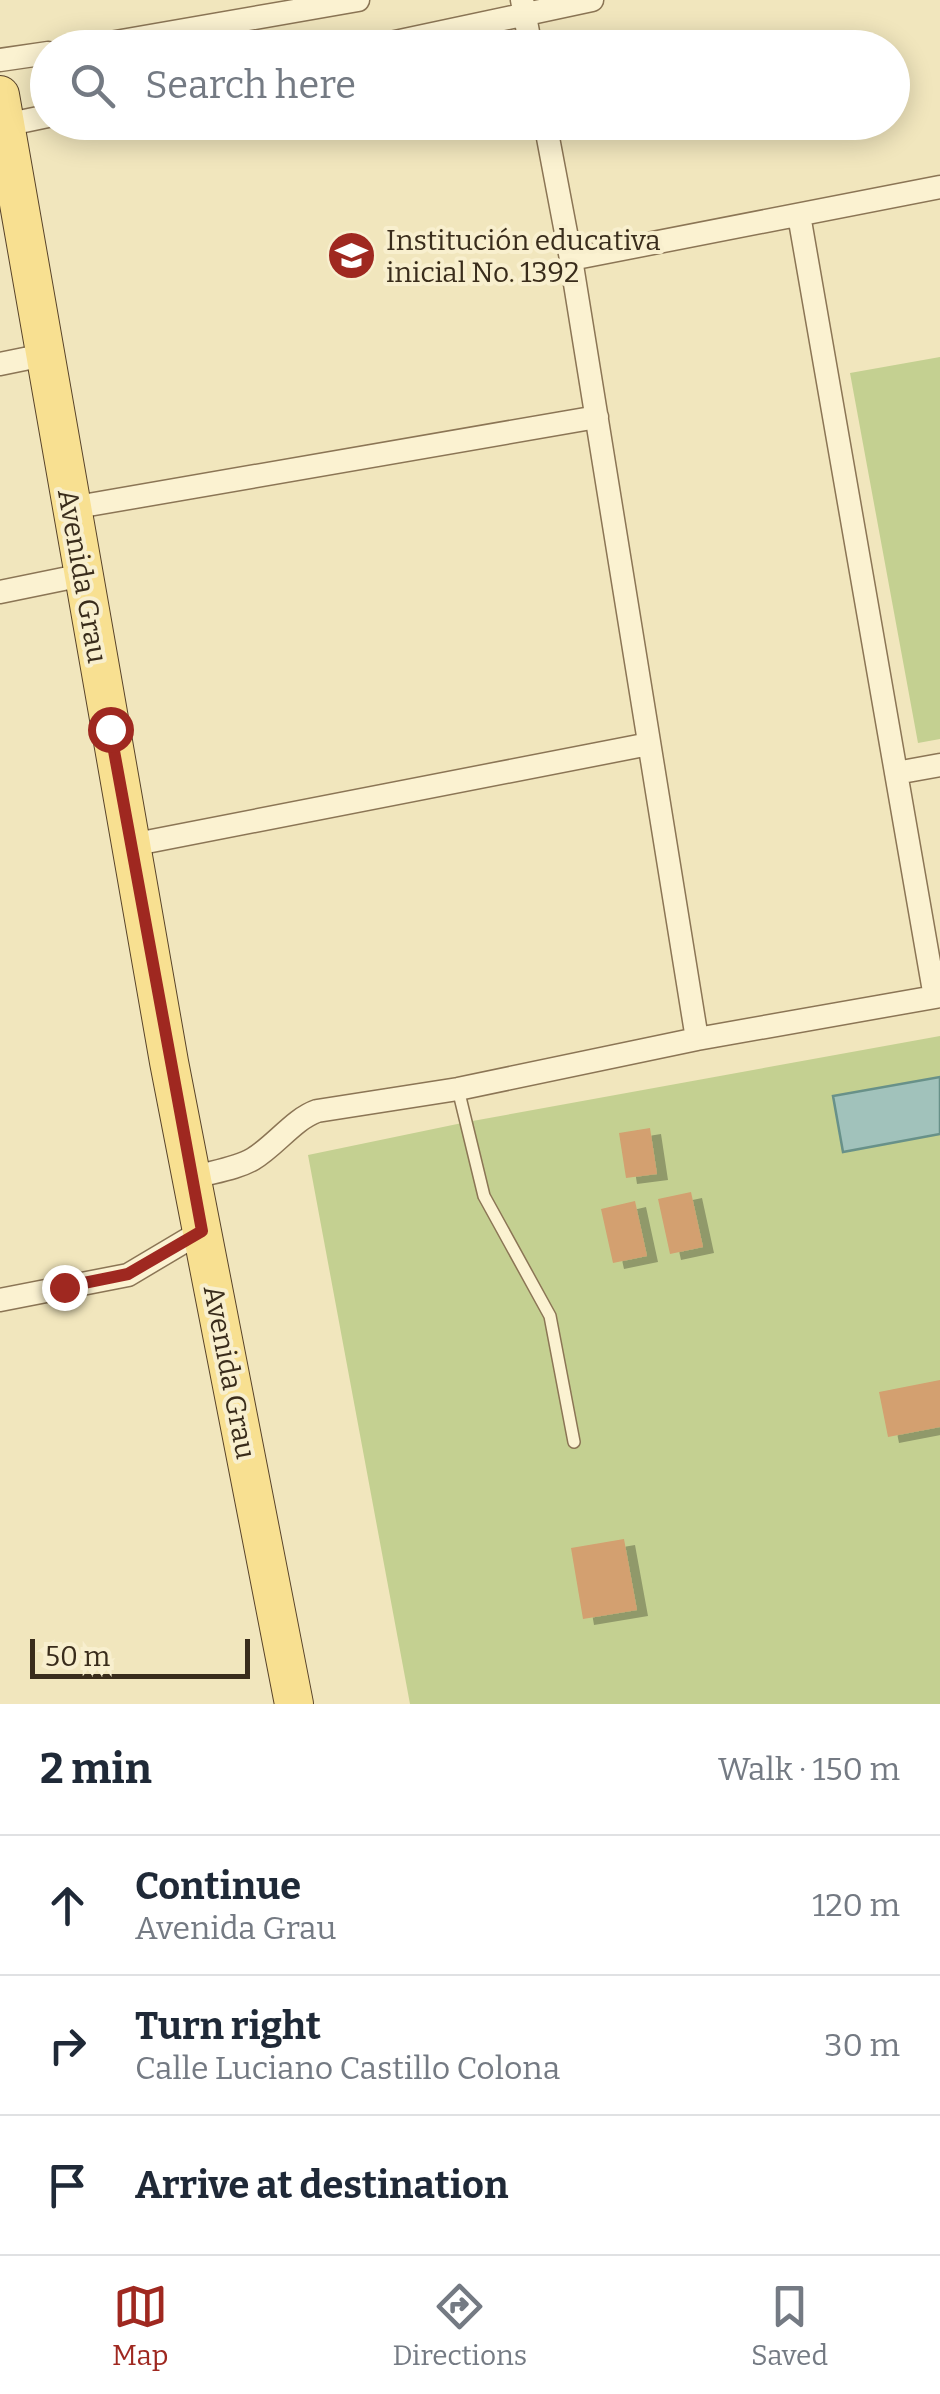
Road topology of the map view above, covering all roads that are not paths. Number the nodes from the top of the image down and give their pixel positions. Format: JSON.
{"nodes":[{"id":1,"x":358,"y":0,"type":"edge"},
{"id":2,"x":592,"y":0,"type":"edge"},
{"id":3,"x":296,"y":6,"type":"edge"},
{"id":4,"x":523,"y":7,"type":"edge"},
{"id":5,"x":173,"y":30,"type":"edge"},
{"id":6,"x":435,"y":30,"type":"edge"},
{"id":7,"x":30,"y":56,"type":"edge"},
{"id":8,"x":0,"y":60,"type":"edge"},
{"id":9,"x":3,"y":110,"type":"edge"},
{"id":10,"x":30,"y":114,"type":"edge"},
{"id":11,"x":548,"y":140,"type":"edge"},
{"id":12,"x":940,"y":187,"type":"edge"},
{"id":13,"x":799,"y":214,"type":"junction"},
{"id":14,"x":571,"y":260,"type":"junction"},
{"id":15,"x":44,"y":355,"type":"junction"},
{"id":16,"x":0,"y":364,"type":"edge"},
{"id":17,"x":597,"y":417,"type":"junction"},
{"id":18,"x":71,"y":508,"type":"junction"},
{"id":19,"x":83,"y":576,"type":"junction"},
{"id":20,"x":0,"y":592,"type":"edge"},
{"id":21,"x":649,"y":744,"type":"junction"},
{"id":22,"x":940,"y":764,"type":"edge"},
{"id":23,"x":896,"y":772,"type":"junction"},
{"id":24,"x":131,"y":844,"type":"junction"},
{"id":25,"x":937,"y":996,"type":"edge"},
{"id":26,"x":697,"y":1039,"type":"junction"},
{"id":27,"x":458,"y":1089,"type":"junction"},
{"id":28,"x":192,"y":1178,"type":"junction"},
{"id":29,"x":202,"y":1231,"type":"junction"},
{"id":30,"x":0,"y":1300,"type":"edge"},
{"id":31,"x":574,"y":1442,"type":"dead end"},
{"id":32,"x":294,"y":1704,"type":"edge"}],
"edges":[{"from":1,"to":3,"type":"street"},
{"from":2,"to":4,"type":"street"},
{"from":3,"to":5,"type":"street"},
{"from":4,"to":6,"type":"street"},
{"from":7,"to":8,"type":"street"},
{"from":9,"to":10,"type":"street"},
{"from":9,"to":15,"type":"main road","name":"Avenida Grau"},
{"from":11,"to":14,"type":"street"},
{"from":12,"to":13,"type":"street"},
{"from":13,"to":14,"type":"street"},
{"from":13,"to":23,"type":"street"},
{"from":14,"to":17,"type":"street"},
{"from":15,"to":16,"type":"street"},
{"from":15,"to":18,"type":"main road","name":"Avenida Grau"},
{"from":17,"to":18,"type":"street"},
{"from":17,"to":21,"type":"street"},
{"from":18,"to":19,"type":"main road","name":"Avenida Grau"},
{"from":19,"to":20,"type":"street"},
{"from":19,"to":24,"type":"main road","name":"Avenida Grau"},
{"from":21,"to":24,"type":"street"},
{"from":21,"to":26,"type":"street"},
{"from":22,"to":23,"type":"street"},
{"from":23,"to":25,"type":"street"},
{"from":24,"to":28,"type":"main road","name":"Avenida Grau"},
{"from":25,"to":26,"type":"street"},
{"from":26,"to":27,"type":"street"},
{"from":27,"to":28,"type":"street"},
{"from":27,"to":31,"type":"lane"},
{"from":28,"to":29,"type":"main road","name":"Avenida Grau"},
{"from":29,"to":30,"type":"street"},
{"from":29,"to":32,"type":"main road","name":"Avenida Grau"}]}
